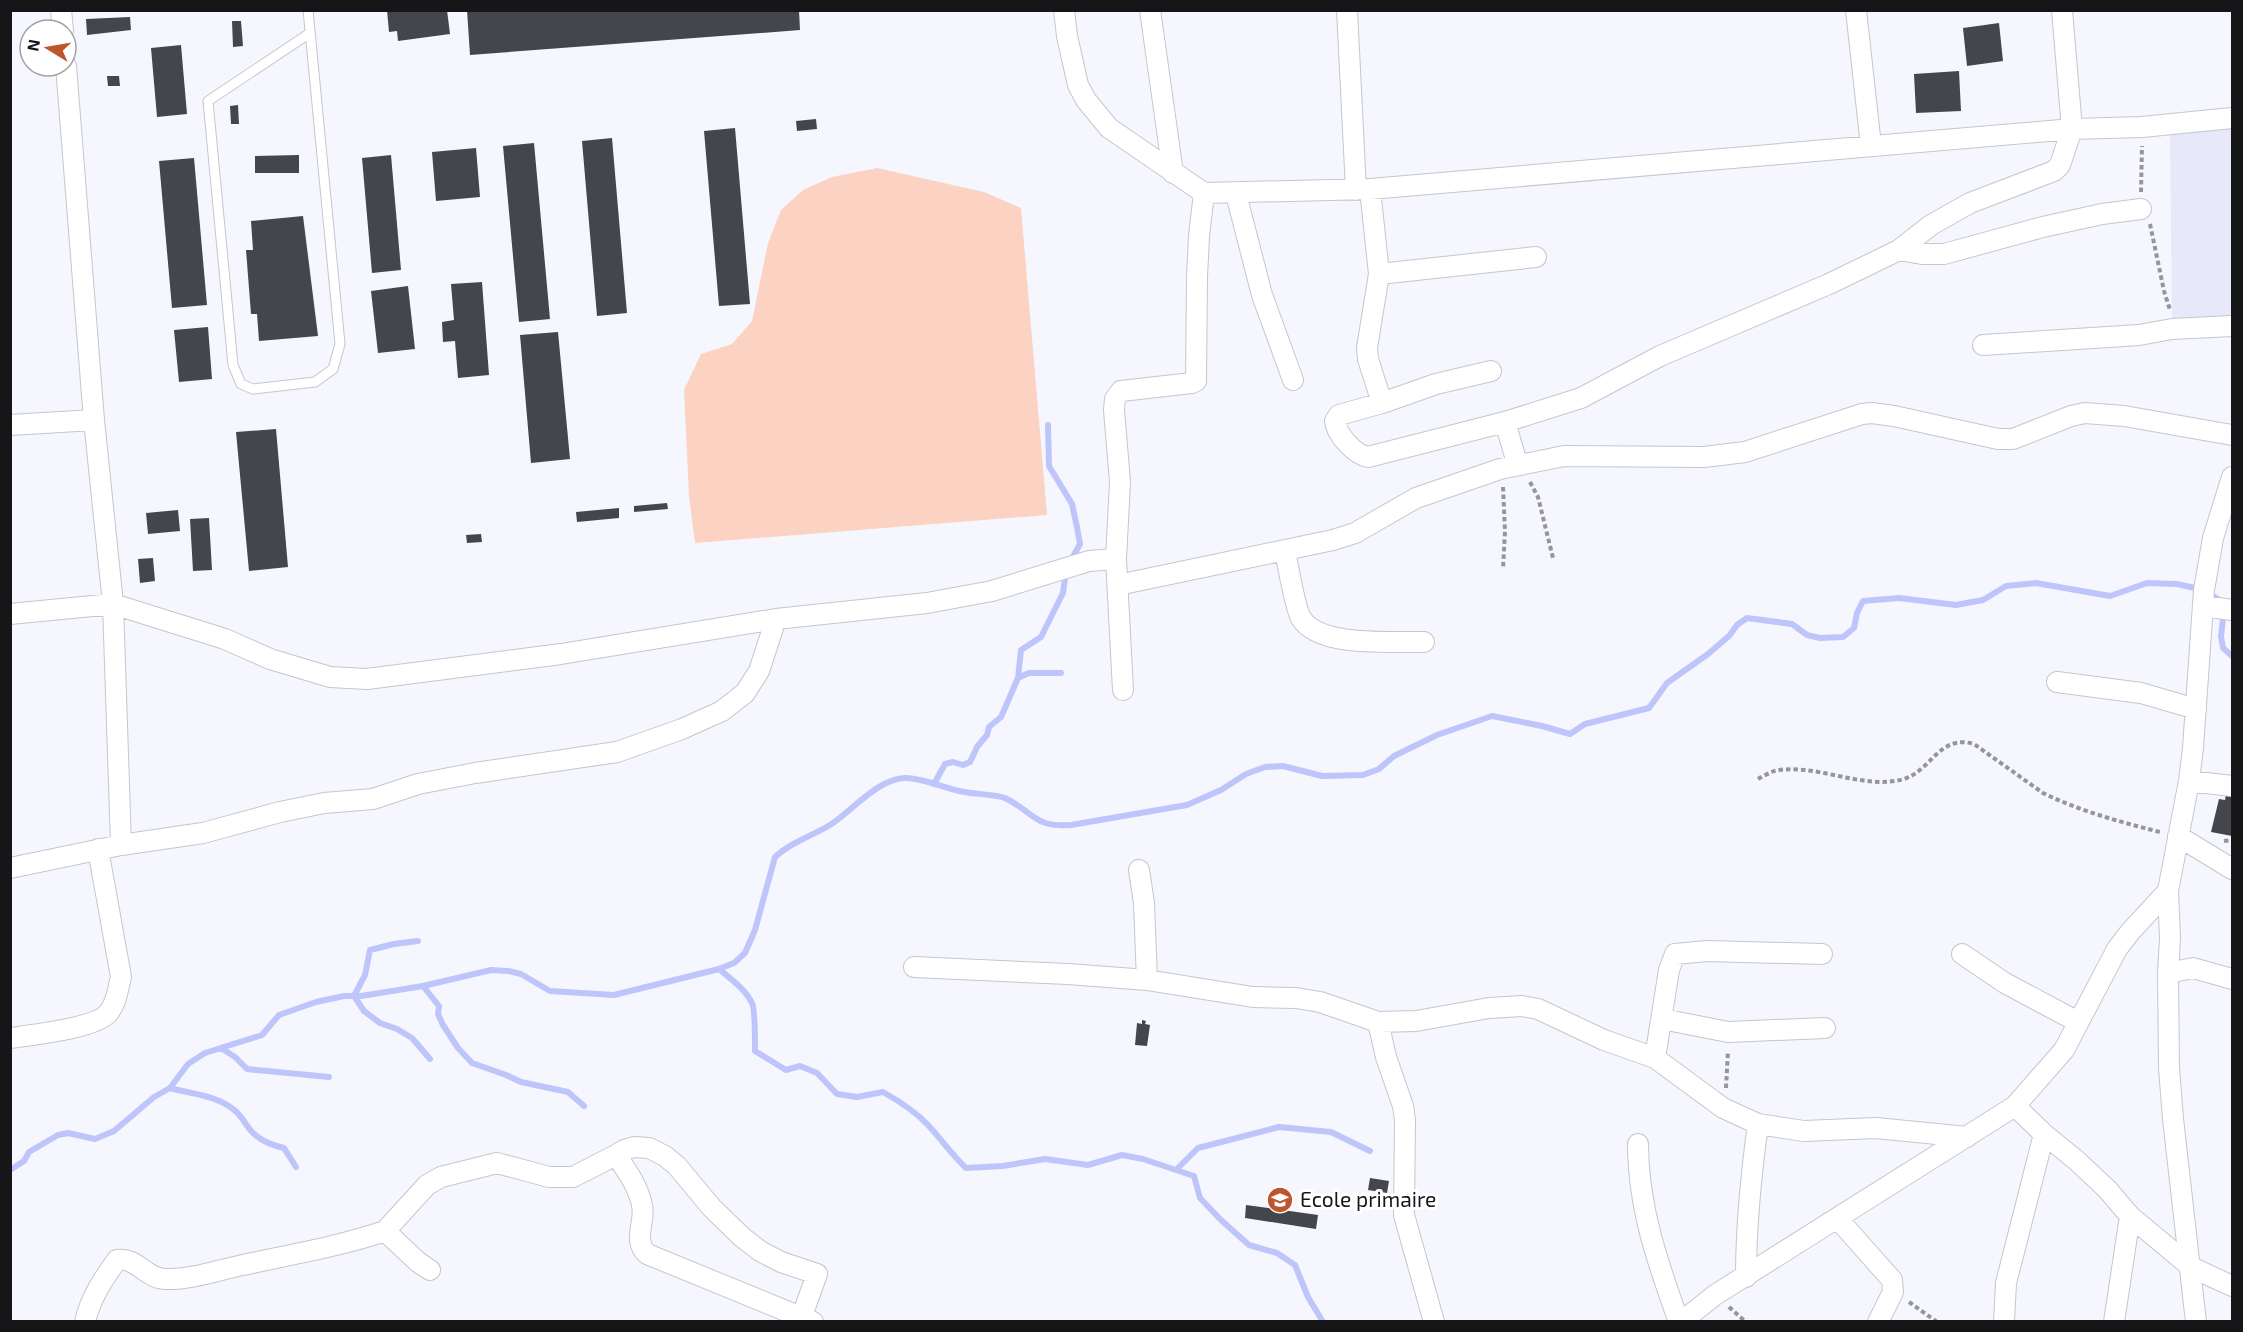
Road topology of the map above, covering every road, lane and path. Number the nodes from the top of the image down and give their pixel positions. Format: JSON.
{"nodes":[{"id":1,"x":308,"y":10,"type":"edge"},
{"id":2,"x":1064,"y":10,"type":"edge"},
{"id":3,"x":1150,"y":10,"type":"edge"},
{"id":4,"x":1347,"y":10,"type":"edge"},
{"id":5,"x":1856,"y":10,"type":"edge"},
{"id":6,"x":2062,"y":10,"type":"edge"},
{"id":7,"x":310,"y":33,"type":"junction"},
{"id":8,"x":67,"y":78,"type":"edge"},
{"id":9,"x":2232,"y":117,"type":"edge"},
{"id":10,"x":2142,"y":127,"type":"junction"},
{"id":11,"x":2072,"y":129,"type":"junction"},
{"id":12,"x":1871,"y":146,"type":"junction"},
{"id":13,"x":1173,"y":173,"type":"junction"},
{"id":14,"x":1363,"y":190,"type":"junction"},
{"id":15,"x":1204,"y":193,"type":"junction"},
{"id":16,"x":1236,"y":194,"type":"junction"},
{"id":17,"x":2141,"y":209,"type":"junction"},
{"id":18,"x":1899,"y":250,"type":"junction"},
{"id":19,"x":1536,"y":257,"type":"dead end"},
{"id":20,"x":1378,"y":274,"type":"junction"},
{"id":21,"x":2232,"y":326,"type":"edge"},
{"id":22,"x":2172,"y":329,"type":"junction"},
{"id":23,"x":1983,"y":345,"type":"dead end"},
{"id":24,"x":1491,"y":371,"type":"dead end"},
{"id":25,"x":1293,"y":380,"type":"dead end"},
{"id":26,"x":1382,"y":403,"type":"junction"},
{"id":27,"x":94,"y":420,"type":"junction"},
{"id":28,"x":1505,"y":422,"type":"junction"},
{"id":29,"x":10,"y":425,"type":"edge"},
{"id":30,"x":2232,"y":435,"type":"edge"},
{"id":31,"x":1509,"y":466,"type":"junction"},
{"id":32,"x":2232,"y":477,"type":"edge"},
{"id":33,"x":1285,"y":551,"type":"junction"},
{"id":34,"x":1553,"y":558,"type":"dead end"},
{"id":35,"x":1116,"y":559,"type":"junction"},
{"id":36,"x":1503,"y":569,"type":"dead end"},
{"id":37,"x":1118,"y":585,"type":"junction"},
{"id":38,"x":113,"y":604,"type":"junction"},
{"id":39,"x":2204,"y":606,"type":"junction"},
{"id":40,"x":2232,"y":610,"type":"edge"},
{"id":41,"x":10,"y":614,"type":"edge"},
{"id":42,"x":776,"y":619,"type":"junction"},
{"id":43,"x":1424,"y":642,"type":"dead end"},
{"id":44,"x":2057,"y":682,"type":"dead end"},
{"id":45,"x":1124,"y":690,"type":"dead end"},
{"id":46,"x":2196,"y":710,"type":"junction"},
{"id":47,"x":1758,"y":779,"type":"dead end"},
{"id":48,"x":2189,"y":781,"type":"junction"},
{"id":49,"x":2232,"y":786,"type":"edge"},
{"id":50,"x":2178,"y":836,"type":"junction"},
{"id":51,"x":121,"y":845,"type":"junction"},
{"id":52,"x":98,"y":849,"type":"junction"},
{"id":53,"x":10,"y":868,"type":"edge"},
{"id":54,"x":2232,"y":869,"type":"edge"},
{"id":55,"x":1139,"y":870,"type":"dead end"},
{"id":56,"x":2168,"y":891,"type":"junction"},
{"id":57,"x":1822,"y":954,"type":"dead end"},
{"id":58,"x":1962,"y":954,"type":"dead end"},
{"id":59,"x":914,"y":967,"type":"dead end"},
{"id":60,"x":2168,"y":973,"type":"junction"},
{"id":61,"x":2232,"y":979,"type":"edge"},
{"id":62,"x":1147,"y":980,"type":"junction"},
{"id":63,"x":1662,"y":1019,"type":"junction"},
{"id":64,"x":1378,"y":1022,"type":"junction"},
{"id":65,"x":2078,"y":1022,"type":"junction"},
{"id":66,"x":1825,"y":1028,"type":"dead end"},
{"id":67,"x":1728,"y":1032,"type":"junction"},
{"id":68,"x":10,"y":1038,"type":"edge"},
{"id":69,"x":1655,"y":1058,"type":"junction"},
{"id":70,"x":2014,"y":1106,"type":"junction"},
{"id":71,"x":1723,"y":1108,"type":"junction"},
{"id":72,"x":1758,"y":1124,"type":"junction"},
{"id":73,"x":2044,"y":1134,"type":"junction"},
{"id":74,"x":1967,"y":1137,"type":"junction"},
{"id":75,"x":1638,"y":1144,"type":"dead end"},
{"id":76,"x":616,"y":1155,"type":"junction"},
{"id":77,"x":2130,"y":1216,"type":"junction"},
{"id":78,"x":1838,"y":1219,"type":"junction"},
{"id":79,"x":386,"y":1231,"type":"junction"},
{"id":80,"x":2191,"y":1267,"type":"junction"},
{"id":81,"x":430,"y":1270,"type":"dead end"},
{"id":82,"x":1746,"y":1277,"type":"junction"},
{"id":83,"x":2232,"y":1286,"type":"edge"},
{"id":84,"x":1893,"y":1292,"type":"junction"},
{"id":85,"x":807,"y":1319,"type":"edge"},
{"id":86,"x":85,"y":1322,"type":"edge"},
{"id":87,"x":1434,"y":1322,"type":"edge"},
{"id":88,"x":1680,"y":1322,"type":"edge"},
{"id":89,"x":1878,"y":1322,"type":"edge"},
{"id":90,"x":1937,"y":1322,"type":"edge"},
{"id":91,"x":2004,"y":1322,"type":"edge"},
{"id":92,"x":2115,"y":1322,"type":"edge"},
{"id":93,"x":2196,"y":1322,"type":"edge"}],
"edges":[{"from":1,"to":7,"type":"lane"},
{"from":2,"to":13,"type":"street"},
{"from":3,"to":13,"type":"street"},
{"from":4,"to":14,"type":"street"},
{"from":5,"to":12,"type":"street"},
{"from":6,"to":11,"type":"street"},
{"from":7,"to":7,"type":"lane"},
{"from":8,"to":27,"type":"street"},
{"from":9,"to":10,"type":"street"},
{"from":10,"to":11,"type":"street"},
{"from":10,"to":17,"type":"path"},
{"from":11,"to":12,"type":"street"},
{"from":11,"to":18,"type":"street"},
{"from":12,"to":14,"type":"street"},
{"from":13,"to":15,"type":"street"},
{"from":14,"to":16,"type":"street"},
{"from":14,"to":20,"type":"street"},
{"from":15,"to":16,"type":"street"},
{"from":15,"to":35,"type":"street"},
{"from":16,"to":25,"type":"street"},
{"from":17,"to":18,"type":"street"},
{"from":17,"to":22,"type":"path"},
{"from":18,"to":28,"type":"street"},
{"from":19,"to":20,"type":"street"},
{"from":20,"to":26,"type":"street"},
{"from":21,"to":22,"type":"street"},
{"from":22,"to":23,"type":"street"},
{"from":24,"to":26,"type":"street"},
{"from":26,"to":28,"type":"street"},
{"from":27,"to":29,"type":"street"},
{"from":27,"to":38,"type":"street"},
{"from":28,"to":31,"type":"street"},
{"from":30,"to":31,"type":"street"},
{"from":31,"to":33,"type":"street"},
{"from":31,"to":34,"type":"path"},
{"from":31,"to":36,"type":"path"},
{"from":32,"to":39,"type":"street"},
{"from":33,"to":37,"type":"street"},
{"from":33,"to":43,"type":"street"},
{"from":35,"to":37,"type":"street"},
{"from":35,"to":42,"type":"street"},
{"from":37,"to":45,"type":"street"},
{"from":38,"to":41,"type":"street"},
{"from":38,"to":42,"type":"street"},
{"from":38,"to":51,"type":"street"},
{"from":39,"to":40,"type":"street"},
{"from":39,"to":46,"type":"street"},
{"from":42,"to":51,"type":"street"},
{"from":44,"to":46,"type":"street"},
{"from":46,"to":48,"type":"street"},
{"from":47,"to":50,"type":"path"},
{"from":48,"to":49,"type":"street"},
{"from":48,"to":50,"type":"street"},
{"from":50,"to":54,"type":"street"},
{"from":50,"to":56,"type":"street"},
{"from":51,"to":52,"type":"street"},
{"from":52,"to":53,"type":"street"},
{"from":52,"to":68,"type":"street"},
{"from":55,"to":62,"type":"street"},
{"from":56,"to":60,"type":"street"},
{"from":56,"to":65,"type":"street"},
{"from":57,"to":63,"type":"street"},
{"from":58,"to":65,"type":"street"},
{"from":59,"to":62,"type":"street"},
{"from":60,"to":61,"type":"street"},
{"from":60,"to":80,"type":"street"},
{"from":62,"to":64,"type":"street"},
{"from":63,"to":67,"type":"street"},
{"from":63,"to":69,"type":"street"},
{"from":64,"to":69,"type":"street"},
{"from":64,"to":87,"type":"street"},
{"from":65,"to":70,"type":"street"},
{"from":66,"to":67,"type":"street"},
{"from":67,"to":71,"type":"path"},
{"from":69,"to":71,"type":"street"},
{"from":70,"to":73,"type":"street"},
{"from":70,"to":74,"type":"street"},
{"from":71,"to":72,"type":"street"},
{"from":72,"to":74,"type":"street"},
{"from":72,"to":82,"type":"street"},
{"from":73,"to":77,"type":"street"},
{"from":73,"to":91,"type":"street"},
{"from":74,"to":78,"type":"street"},
{"from":75,"to":88,"type":"street"},
{"from":76,"to":79,"type":"street"},
{"from":76,"to":85,"type":"street"},
{"from":76,"to":85,"type":"street"},
{"from":77,"to":80,"type":"street"},
{"from":77,"to":92,"type":"street"},
{"from":78,"to":82,"type":"street"},
{"from":78,"to":84,"type":"street"},
{"from":79,"to":81,"type":"street"},
{"from":79,"to":86,"type":"street"},
{"from":80,"to":83,"type":"street"},
{"from":80,"to":93,"type":"street"},
{"from":82,"to":88,"type":"street"},
{"from":84,"to":89,"type":"street"},
{"from":84,"to":90,"type":"path"}]}
